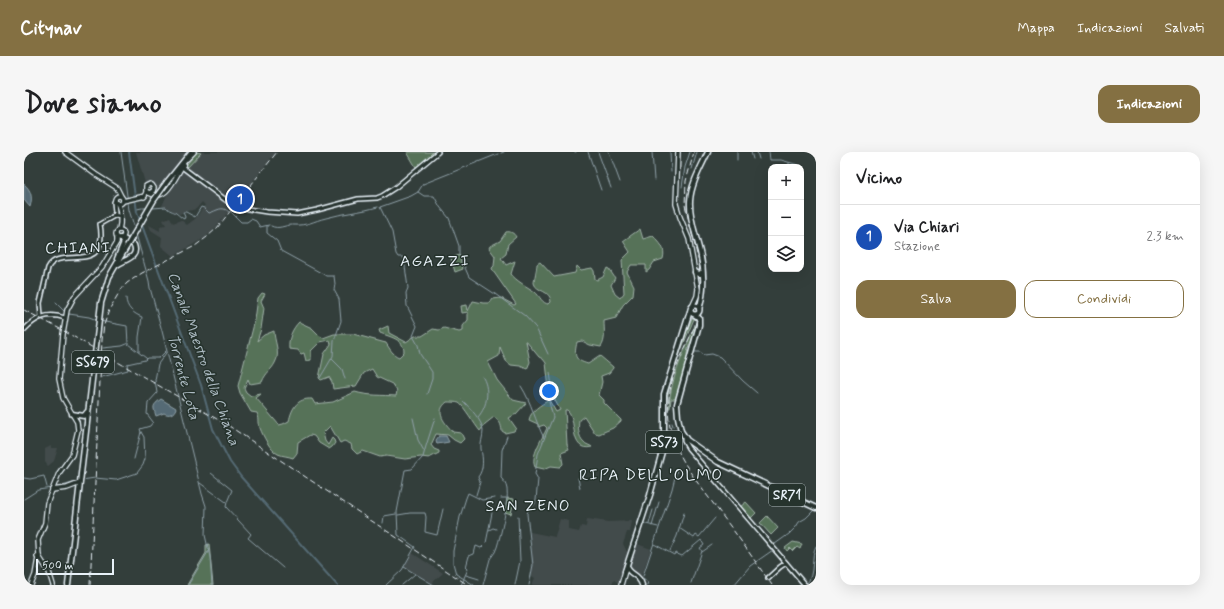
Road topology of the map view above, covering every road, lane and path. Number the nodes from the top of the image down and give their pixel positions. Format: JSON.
{"nodes":[{"id":1,"x":65,"y":152,"type":"edge"},
{"id":2,"x":192,"y":152,"type":"edge"},
{"id":3,"x":438,"y":152,"type":"edge"},
{"id":4,"x":678,"y":152,"type":"edge"},
{"id":5,"x":708,"y":152,"type":"edge"},
{"id":6,"x":188,"y":159,"type":"junction"},
{"id":7,"x":182,"y":167,"type":"junction"},
{"id":8,"x":186,"y":171,"type":"junction"},
{"id":9,"x":178,"y":172,"type":"junction"},
{"id":10,"x":121,"y":199,"type":"junction"},
{"id":11,"x":113,"y":216,"type":"junction"},
{"id":12,"x":120,"y":217,"type":"junction"},
{"id":13,"x":121,"y":230,"type":"junction"},
{"id":14,"x":120,"y":238,"type":"junction"},
{"id":15,"x":126,"y":249,"type":"junction"},
{"id":16,"x":126,"y":261,"type":"junction"},
{"id":17,"x":114,"y":269,"type":"junction"},
{"id":18,"x":695,"y":272,"type":"junction"},
{"id":19,"x":705,"y":273,"type":"junction"},
{"id":20,"x":109,"y":277,"type":"junction"},
{"id":21,"x":695,"y":310,"type":"junction"},
{"id":22,"x":41,"y":317,"type":"junction"},
{"id":23,"x":65,"y":318,"type":"junction"},
{"id":24,"x":24,"y":330,"type":"edge"},
{"id":25,"x":88,"y":408,"type":"junction"},
{"id":26,"x":72,"y":414,"type":"junction"},
{"id":27,"x":684,"y":436,"type":"junction"},
{"id":28,"x":78,"y":484,"type":"junction"},
{"id":29,"x":52,"y":489,"type":"junction"},
{"id":30,"x":816,"y":508,"type":"edge"},
{"id":31,"x":39,"y":558,"type":"junction"},
{"id":32,"x":628,"y":562,"type":"junction"},
{"id":33,"x":786,"y":563,"type":"junction"},
{"id":34,"x":629,"y":573,"type":"junction"},
{"id":35,"x":623,"y":577,"type":"joint"},
{"id":36,"x":768,"y":578,"type":"dead end"},
{"id":37,"x":31,"y":585,"type":"edge"},
{"id":38,"x":53,"y":585,"type":"edge"},
{"id":39,"x":68,"y":585,"type":"edge"},
{"id":40,"x":620,"y":585,"type":"edge"},
{"id":41,"x":642,"y":585,"type":"edge"},
{"id":42,"x":805,"y":585,"type":"edge"}],
"edges":[{"from":1,"to":10,"type":"main road"},
{"from":2,"to":6,"type":"main road"},
{"from":2,"to":15,"type":"main road","number":"SS679","bridge":true},
{"from":3,"to":8,"type":"street"},
{"from":4,"to":18,"type":"main road"},
{"from":5,"to":19,"type":"main road","number":"SS73"},
{"from":6,"to":7,"type":"main road"},
{"from":6,"to":8,"type":"street"},
{"from":7,"to":8,"type":"street"},
{"from":7,"to":9,"type":"main road"},
{"from":8,"to":9,"type":"street"},
{"from":9,"to":10,"type":"main road"},
{"from":10,"to":11,"type":"street"},
{"from":10,"to":12,"type":"main road"},
{"from":10,"to":13,"type":"main road"},
{"from":11,"to":12,"type":"street"},
{"from":11,"to":22,"type":"street"},
{"from":12,"to":13,"type":"main road"},
{"from":13,"to":14,"type":"main road"},
{"from":13,"to":14,"type":"main road"},
{"from":14,"to":16,"type":"main road"},
{"from":14,"to":20,"type":"main road"},
{"from":14,"to":23,"type":"main road"},
{"from":15,"to":16,"type":"main road"},
{"from":15,"to":17,"type":"main road","number":"SS679"},
{"from":16,"to":17,"type":"main road"},
{"from":17,"to":20,"type":"main road","number":"SS679"},
{"from":18,"to":19,"type":"main road"},
{"from":18,"to":21,"type":"main road"},
{"from":19,"to":21,"type":"main road","number":"SS73"},
{"from":19,"to":21,"type":"main road","number":"SS73"},
{"from":20,"to":25,"type":"main road","number":"SS679"},
{"from":21,"to":27,"type":"main road"},
{"from":21,"to":32,"type":"main road","number":"SS73"},
{"from":22,"to":23,"type":"street"},
{"from":22,"to":24,"type":"street"},
{"from":23,"to":26,"type":"main road"},
{"from":25,"to":26,"type":"main road"},
{"from":25,"to":28,"type":"main road","number":"SS679"},
{"from":26,"to":29,"type":"main road"},
{"from":27,"to":30,"type":"main road","number":"SR71"},
{"from":27,"to":33,"type":"street"},
{"from":28,"to":29,"type":"main road"},
{"from":28,"to":39,"type":"main road","number":"SS679"},
{"from":29,"to":31,"type":"main road"},
{"from":31,"to":37,"type":"main road"},
{"from":31,"to":38,"type":"main road"},
{"from":32,"to":34,"type":"main road","number":"SS73"},
{"from":32,"to":34,"type":"main road"},
{"from":33,"to":36,"type":"street"},
{"from":33,"to":42,"type":"street"},
{"from":34,"to":35,"type":"main road"},
{"from":34,"to":41,"type":"main road"},
{"from":35,"to":40,"type":"main road"}]}
